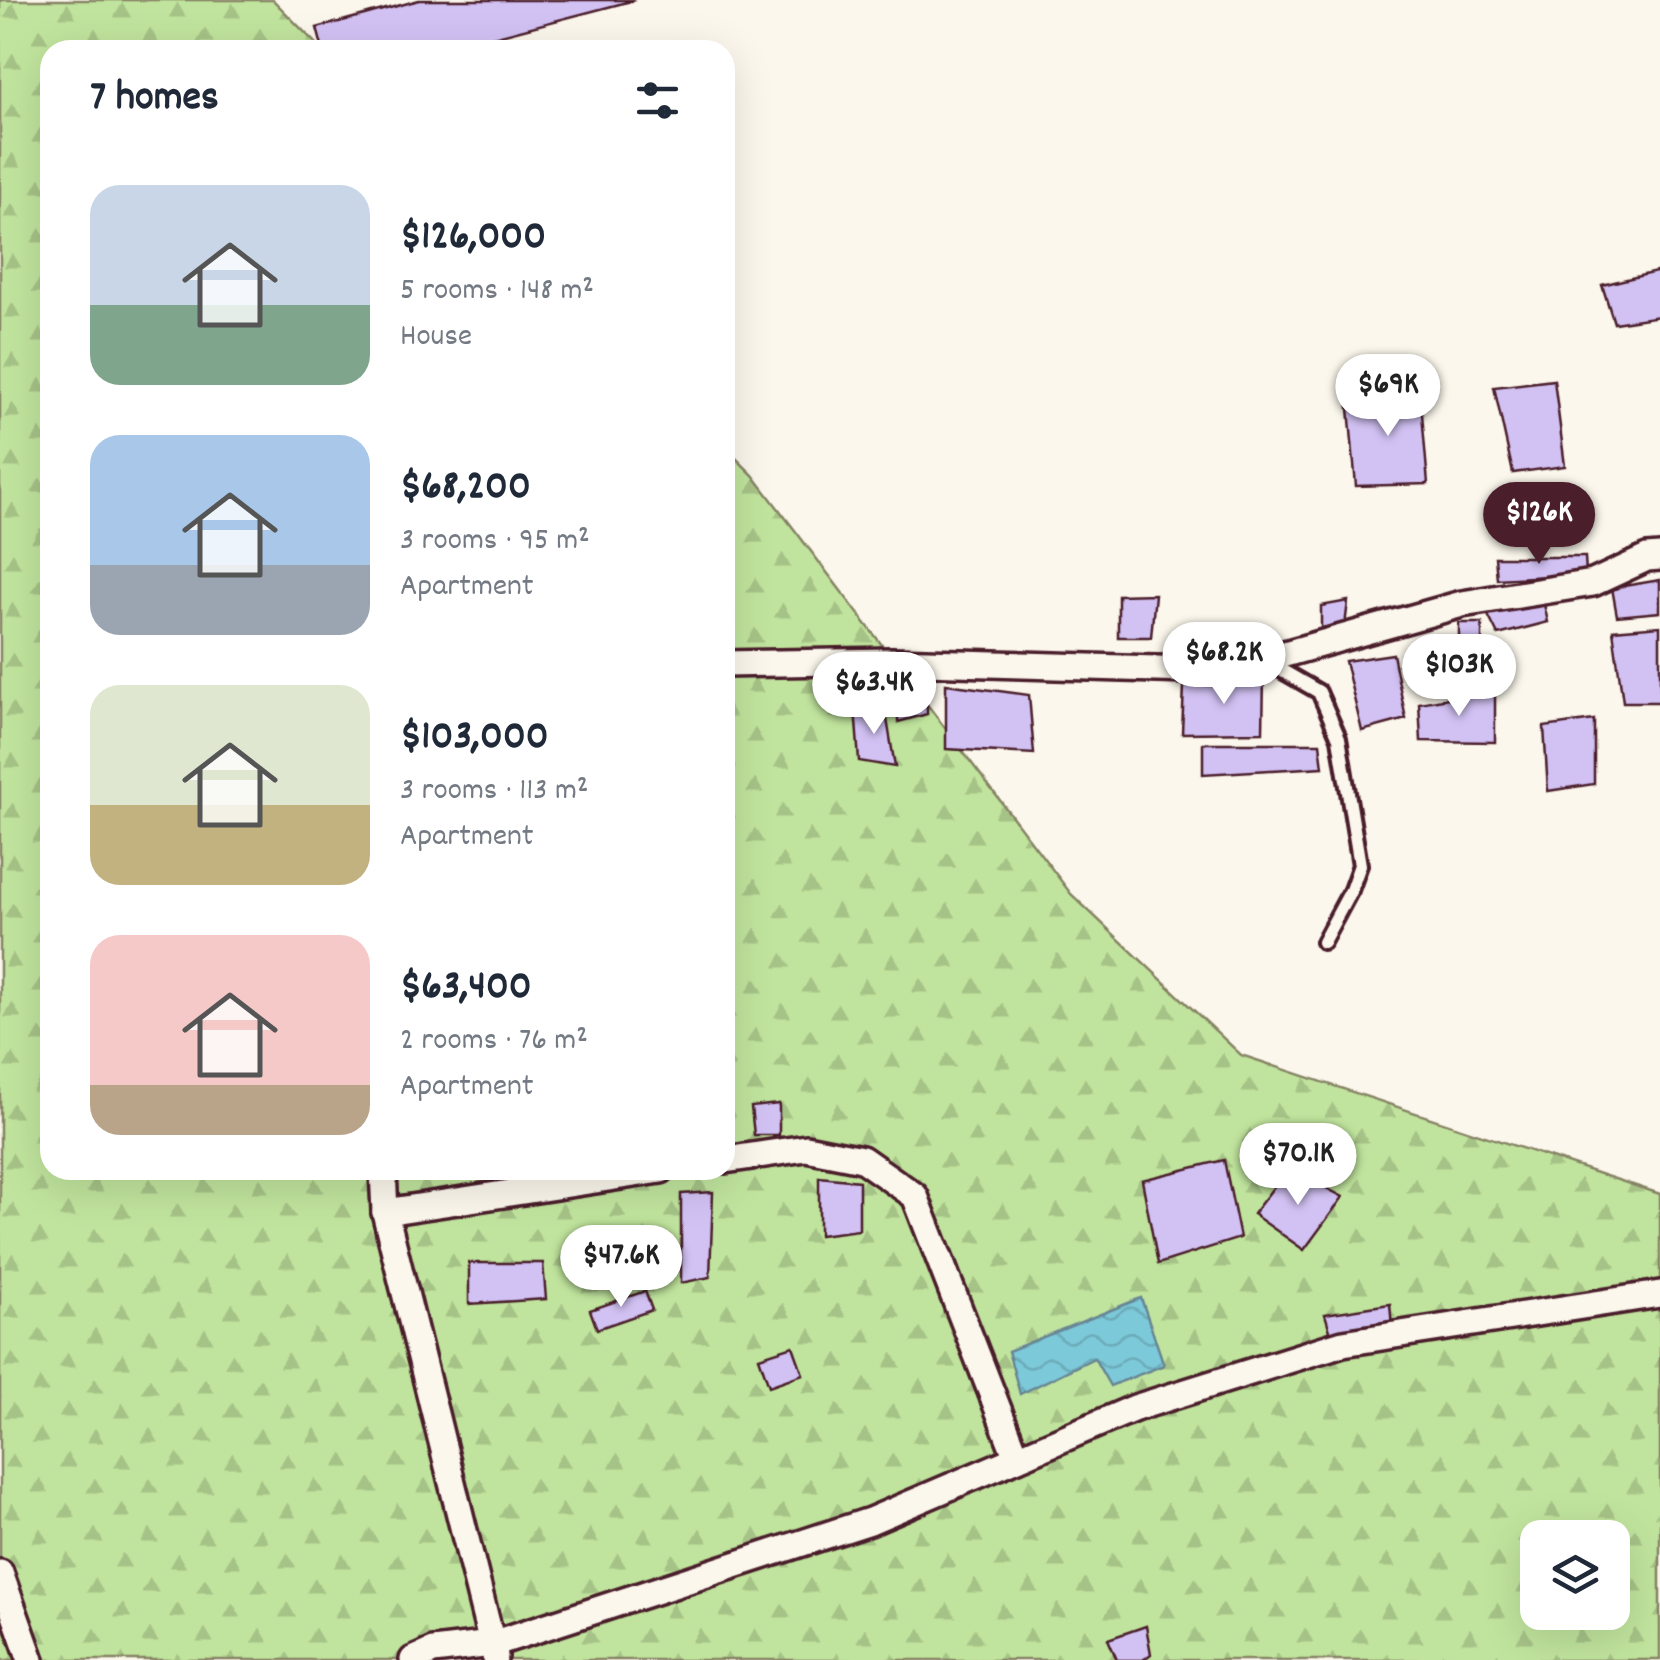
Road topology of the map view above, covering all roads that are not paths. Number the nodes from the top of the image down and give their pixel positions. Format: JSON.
{"nodes":[{"id":1,"x":1660,"y":557,"type":"edge"},
{"id":2,"x":1263,"y":660,"type":"junction"},
{"id":3,"x":735,"y":664,"type":"edge"},
{"id":4,"x":1322,"y":942,"type":"dead end"},
{"id":5,"x":735,"y":1159,"type":"edge"},
{"id":6,"x":383,"y":1180,"type":"edge"},
{"id":7,"x":596,"y":1180,"type":"edge"},
{"id":8,"x":385,"y":1212,"type":"junction"},
{"id":9,"x":1660,"y":1294,"type":"edge"},
{"id":10,"x":1017,"y":1458,"type":"junction"},
{"id":11,"x":0,"y":1574,"type":"edge"},
{"id":12,"x":494,"y":1652,"type":"edge"},
{"id":13,"x":31,"y":1660,"type":"edge"},
{"id":14,"x":413,"y":1660,"type":"edge"}],
"edges":[{"from":1,"to":2,"type":"street"},
{"from":2,"to":3,"type":"street"},
{"from":2,"to":4,"type":"lane"},
{"from":5,"to":10,"type":"street"},
{"from":6,"to":8,"type":"street"},
{"from":7,"to":8,"type":"street"},
{"from":8,"to":12,"type":"street"},
{"from":9,"to":10,"type":"street"},
{"from":10,"to":12,"type":"street"},
{"from":11,"to":13,"type":"street"},
{"from":12,"to":14,"type":"street"}]}
